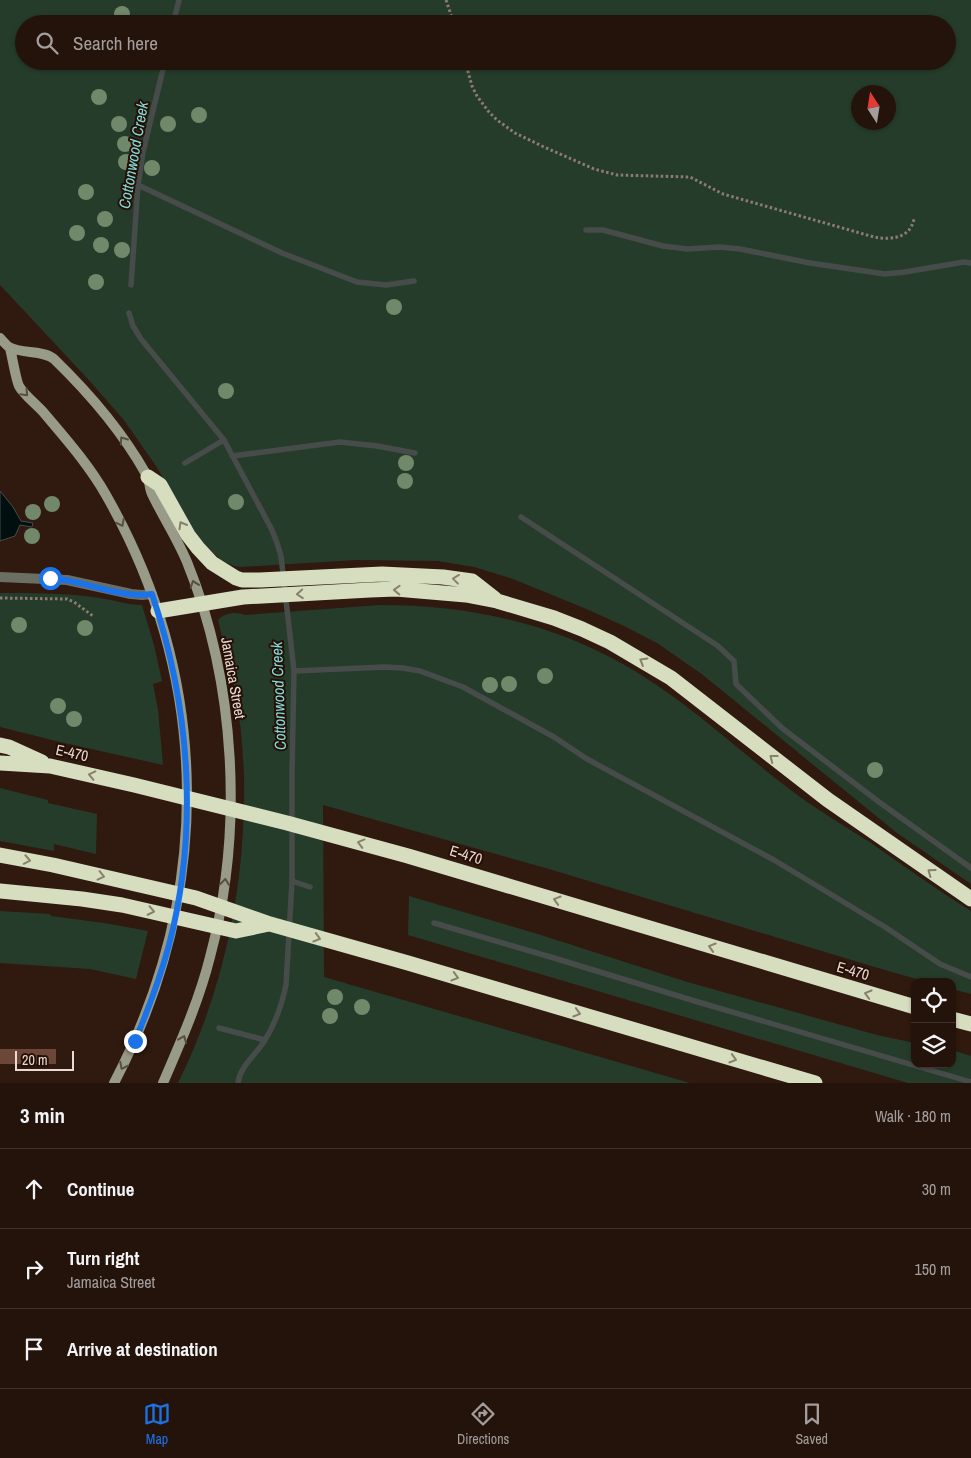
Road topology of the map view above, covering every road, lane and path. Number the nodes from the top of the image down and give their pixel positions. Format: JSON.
{"nodes":[{"id":1,"x":446,"y":0,"type":"edge"},
{"id":2,"x":451,"y":15,"type":"edge"},
{"id":3,"x":468,"y":70,"type":"edge"},
{"id":4,"x":914,"y":219,"type":"dead end"},
{"id":5,"x":0,"y":338,"type":"edge"},
{"id":6,"x":10,"y":348,"type":"junction"},
{"id":7,"x":148,"y":477,"type":"junction"},
{"id":8,"x":0,"y":577,"type":"edge"},
{"id":9,"x":152,"y":594,"type":"junction"},
{"id":10,"x":0,"y":598,"type":"edge"},
{"id":11,"x":497,"y":601,"type":"junction"},
{"id":12,"x":201,"y":604,"type":"junction"},
{"id":13,"x":158,"y":611,"type":"junction"},
{"id":14,"x":93,"y":616,"type":"dead end"},
{"id":15,"x":0,"y":745,"type":"edge"},
{"id":16,"x":0,"y":763,"type":"edge"},
{"id":17,"x":50,"y":766,"type":"junction"},
{"id":18,"x":0,"y":855,"type":"edge"},
{"id":19,"x":0,"y":890,"type":"edge"},
{"id":20,"x":971,"y":899,"type":"edge"},
{"id":21,"x":270,"y":924,"type":"junction"},
{"id":22,"x":911,"y":1006,"type":"edge"},
{"id":23,"x":956,"y":1019,"type":"edge"},
{"id":24,"x":971,"y":1024,"type":"edge"},
{"id":25,"x":114,"y":1083,"type":"edge"},
{"id":26,"x":163,"y":1083,"type":"edge"},
{"id":27,"x":814,"y":1083,"type":"edge"}],
"edges":[{"from":1,"to":2,"type":"path"},
{"from":3,"to":4,"type":"path"},
{"from":5,"to":6,"type":"main road"},
{"from":7,"to":6,"type":"main road","name":"Jamaica Street","one_way":true},
{"from":6,"to":9,"type":"main road","one_way":true},
{"from":11,"to":7,"type":"highway","one_way":true},
{"from":12,"to":7,"type":"main road","name":"Jamaica Street","one_way":true},
{"from":8,"to":9,"type":"lane"},
{"from":9,"to":13,"type":"main road"},
{"from":10,"to":14,"type":"path"},
{"from":11,"to":12,"type":"highway","one_way":true},
{"from":20,"to":11,"type":"highway","one_way":true},
{"from":12,"to":13,"type":"highway"},
{"from":26,"to":12,"type":"main road","name":"Jamaica Street","one_way":true},
{"from":13,"to":25,"type":"main road","one_way":true},
{"from":15,"to":17,"type":"highway"},
{"from":16,"to":17,"type":"highway","name":"E-470"},
{"from":22,"to":17,"type":"highway","name":"E-470","one_way":true},
{"from":18,"to":21,"type":"highway","one_way":true},
{"from":19,"to":21,"type":"highway","one_way":true},
{"from":21,"to":27,"type":"highway","one_way":true},
{"from":23,"to":24,"type":"highway"}]}
